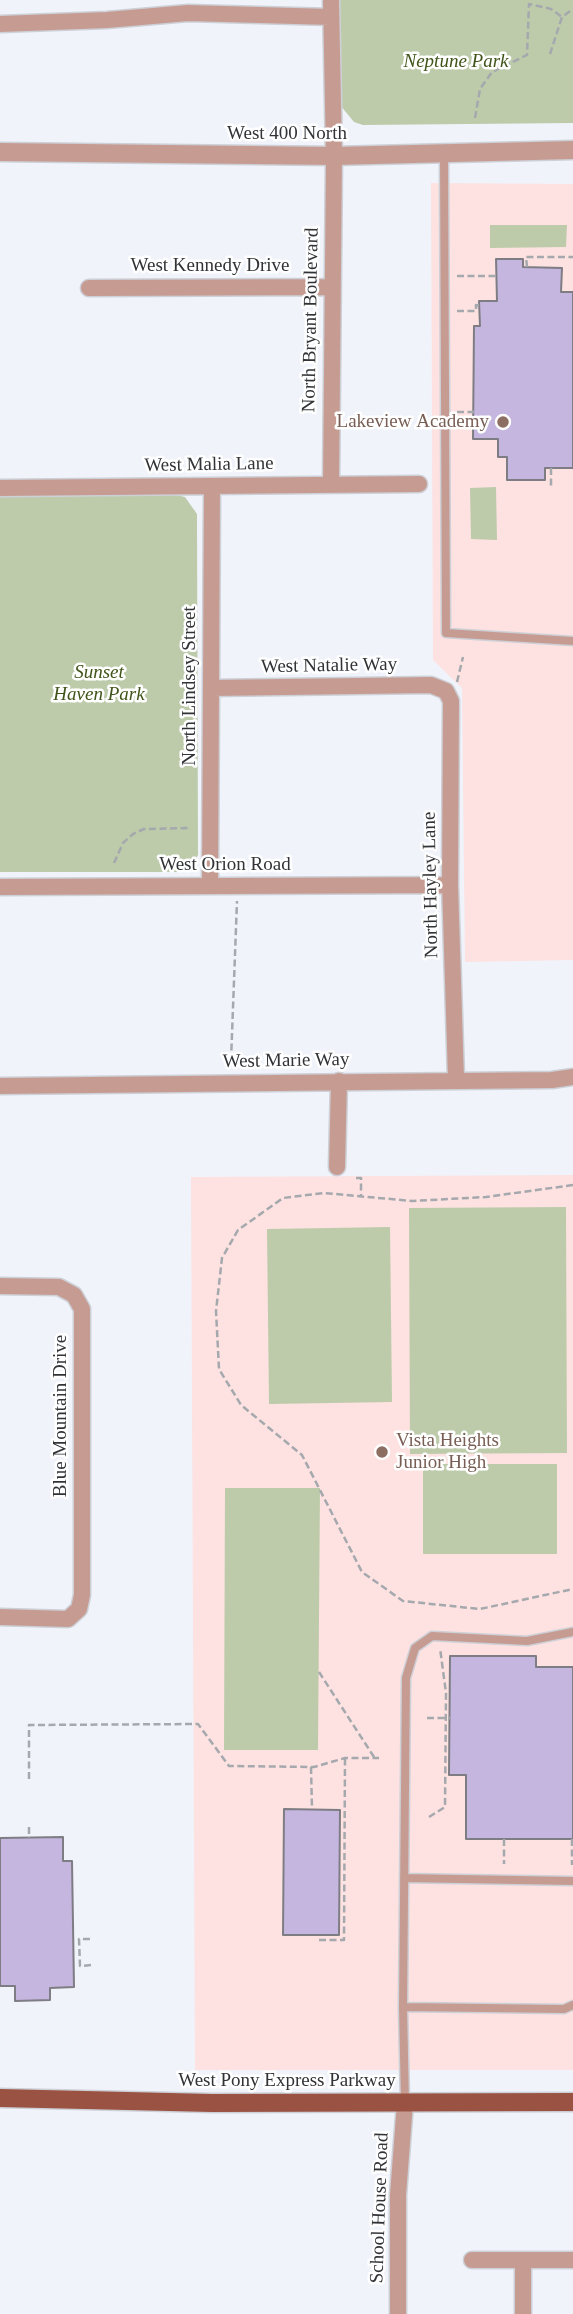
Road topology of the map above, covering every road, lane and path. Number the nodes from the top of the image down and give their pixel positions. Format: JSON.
{"nodes":[{"id":1,"x":131,"y":0,"type":"edge"},
{"id":2,"x":331,"y":0,"type":"edge"},
{"id":3,"x":573,"y":9,"type":"edge"},
{"id":4,"x":331,"y":17,"type":"junction"},
{"id":5,"x":562,"y":17,"type":"junction"},
{"id":6,"x":132,"y":18,"type":"junction"},
{"id":7,"x":0,"y":24,"type":"edge"},
{"id":8,"x":550,"y":54,"type":"dead end"},
{"id":9,"x":475,"y":118,"type":"dead end"},
{"id":10,"x":573,"y":150,"type":"edge"},
{"id":11,"x":0,"y":152,"type":"edge"},
{"id":12,"x":444,"y":153,"type":"junction"},
{"id":13,"x":334,"y":156,"type":"junction"},
{"id":14,"x":573,"y":257,"type":"edge"},
{"id":15,"x":527,"y":267,"type":"dead end"},
{"id":16,"x":497,"y":275,"type":"dead end"},
{"id":17,"x":453,"y":276,"type":"dead end"},
{"id":18,"x":332,"y":287,"type":"junction"},
{"id":19,"x":89,"y":288,"type":"dead end"},
{"id":20,"x":480,"y":306,"type":"dead end"},
{"id":21,"x":453,"y":311,"type":"dead end"},
{"id":22,"x":454,"y":412,"type":"dead end"},
{"id":23,"x":474,"y":412,"type":"dead end"},
{"id":24,"x":551,"y":468,"type":"dead end"},
{"id":25,"x":419,"y":484,"type":"dead end"},
{"id":26,"x":331,"y":485,"type":"junction"},
{"id":27,"x":212,"y":486,"type":"junction"},
{"id":28,"x":551,"y":486,"type":"dead end"},
{"id":29,"x":0,"y":488,"type":"edge"},
{"id":30,"x":573,"y":641,"type":"edge"},
{"id":31,"x":463,"y":657,"type":"dead end"},
{"id":32,"x":211,"y":688,"type":"junction"},
{"id":33,"x":451,"y":688,"type":"junction"},
{"id":34,"x":190,"y":828,"type":"dead end"},
{"id":35,"x":114,"y":863,"type":"dead end"},
{"id":36,"x":450,"y":885,"type":"junction"},
{"id":37,"x":210,"y":886,"type":"junction"},
{"id":38,"x":0,"y":887,"type":"edge"},
{"id":39,"x":237,"y":901,"type":"dead end"},
{"id":40,"x":231,"y":1061,"type":"dead end"},
{"id":41,"x":573,"y":1077,"type":"edge"},
{"id":42,"x":456,"y":1079,"type":"junction"},
{"id":43,"x":339,"y":1081,"type":"junction"},
{"id":44,"x":0,"y":1086,"type":"edge"},
{"id":45,"x":337,"y":1167,"type":"dead end"},
{"id":46,"x":356,"y":1178,"type":"dead end"},
{"id":47,"x":573,"y":1185,"type":"edge"},
{"id":48,"x":361,"y":1196,"type":"junction"},
{"id":49,"x":0,"y":1286,"type":"edge"},
{"id":50,"x":573,"y":1589,"type":"edge"},
{"id":51,"x":0,"y":1617,"type":"edge"},
{"id":52,"x":573,"y":1632,"type":"edge"},
{"id":53,"x":440,"y":1648,"type":"dead end"},
{"id":54,"x":319,"y":1672,"type":"dead end"},
{"id":55,"x":427,"y":1718,"type":"dead end"},
{"id":56,"x":444,"y":1718,"type":"junction"},
{"id":57,"x":450,"y":1718,"type":"dead end"},
{"id":58,"x":345,"y":1758,"type":"junction"},
{"id":59,"x":311,"y":1767,"type":"junction"},
{"id":60,"x":29,"y":1779,"type":"dead end"},
{"id":61,"x":312,"y":1809,"type":"dead end"},
{"id":62,"x":429,"y":1817,"type":"dead end"},
{"id":63,"x":29,"y":1826,"type":"dead end"},
{"id":64,"x":29,"y":1838,"type":"dead end"},
{"id":65,"x":504,"y":1839,"type":"dead end"},
{"id":66,"x":572,"y":1839,"type":"edge"},
{"id":67,"x":504,"y":1864,"type":"dead end"},
{"id":68,"x":572,"y":1865,"type":"edge"},
{"id":69,"x":404,"y":1878,"type":"junction"},
{"id":70,"x":573,"y":1881,"type":"edge"},
{"id":71,"x":91,"y":1939,"type":"dead end"},
{"id":72,"x":319,"y":1940,"type":"dead end"},
{"id":73,"x":91,"y":1965,"type":"dead end"},
{"id":74,"x":573,"y":2005,"type":"edge"},
{"id":75,"x":403,"y":2007,"type":"junction"},
{"id":76,"x":0,"y":2098,"type":"edge"},
{"id":77,"x":573,"y":2102,"type":"edge"},
{"id":78,"x":405,"y":2103,"type":"junction"},
{"id":79,"x":472,"y":2260,"type":"dead end"},
{"id":80,"x":523,"y":2260,"type":"junction"},
{"id":81,"x":573,"y":2260,"type":"edge"},
{"id":82,"x":398,"y":2314,"type":"edge"},
{"id":83,"x":523,"y":2314,"type":"edge"}],
"edges":[{"from":1,"to":6,"type":"street"},
{"from":2,"to":4,"type":"street","name":"North Bryant Boulevard"},
{"from":3,"to":5,"type":"path"},
{"from":4,"to":6,"type":"street"},
{"from":4,"to":13,"type":"street","name":"North Bryant Boulevard"},
{"from":5,"to":8,"type":"path"},
{"from":5,"to":9,"type":"path"},
{"from":6,"to":7,"type":"street"},
{"from":10,"to":12,"type":"street","name":"West 400 North"},
{"from":11,"to":13,"type":"street","name":"West 400 North"},
{"from":12,"to":13,"type":"street","name":"West 400 North"},
{"from":12,"to":30,"type":"lane"},
{"from":13,"to":18,"type":"street","name":"North Bryant Boulevard"},
{"from":14,"to":15,"type":"path"},
{"from":16,"to":17,"type":"path"},
{"from":18,"to":19,"type":"street","name":"West Kennedy Drive"},
{"from":18,"to":26,"type":"street","name":"North Bryant Boulevard"},
{"from":20,"to":21,"type":"path"},
{"from":22,"to":23,"type":"path"},
{"from":24,"to":28,"type":"path"},
{"from":25,"to":26,"type":"street","name":"West Malia Lane"},
{"from":26,"to":27,"type":"street","name":"West Malia Lane"},
{"from":27,"to":29,"type":"street","name":"West Malia Lane"},
{"from":27,"to":32,"type":"street","name":"North Lindsey Street"},
{"from":31,"to":33,"type":"path"},
{"from":32,"to":33,"type":"street","name":"West Natalie Way"},
{"from":32,"to":37,"type":"street","name":"North Lindsey Street"},
{"from":33,"to":36,"type":"street","name":"North Hayley Lane"},
{"from":34,"to":35,"type":"path"},
{"from":36,"to":37,"type":"street","name":"West Orion Road"},
{"from":36,"to":42,"type":"street","name":"North Hayley Lane"},
{"from":37,"to":38,"type":"street","name":"West Orion Road"},
{"from":39,"to":40,"type":"path"},
{"from":41,"to":42,"type":"street","name":"West Marie Way"},
{"from":42,"to":43,"type":"street","name":"West Marie Way"},
{"from":43,"to":44,"type":"street","name":"West Marie Way"},
{"from":43,"to":45,"type":"street"},
{"from":46,"to":48,"type":"path"},
{"from":47,"to":48,"type":"path"},
{"from":48,"to":50,"type":"path"},
{"from":49,"to":51,"type":"street","name":"Blue Mountain Drive"},
{"from":52,"to":69,"type":"lane"},
{"from":53,"to":56,"type":"path"},
{"from":54,"to":58,"type":"path"},
{"from":55,"to":56,"type":"path"},
{"from":56,"to":57,"type":"path"},
{"from":56,"to":62,"type":"path"},
{"from":58,"to":59,"type":"path"},
{"from":58,"to":72,"type":"path"},
{"from":59,"to":60,"type":"path"},
{"from":59,"to":61,"type":"path"},
{"from":63,"to":64,"type":"path"},
{"from":65,"to":67,"type":"path"},
{"from":66,"to":68,"type":"path"},
{"from":69,"to":70,"type":"lane"},
{"from":69,"to":75,"type":"lane"},
{"from":71,"to":73,"type":"path"},
{"from":74,"to":75,"type":"lane"},
{"from":75,"to":78,"type":"lane"},
{"from":76,"to":78,"type":"main road","name":"West Pony Express Parkway"},
{"from":77,"to":78,"type":"main road","name":"West Pony Express Parkway"},
{"from":78,"to":82,"type":"street","name":"School House Road"},
{"from":79,"to":80,"type":"street"},
{"from":80,"to":81,"type":"street"},
{"from":80,"to":83,"type":"street"}]}
